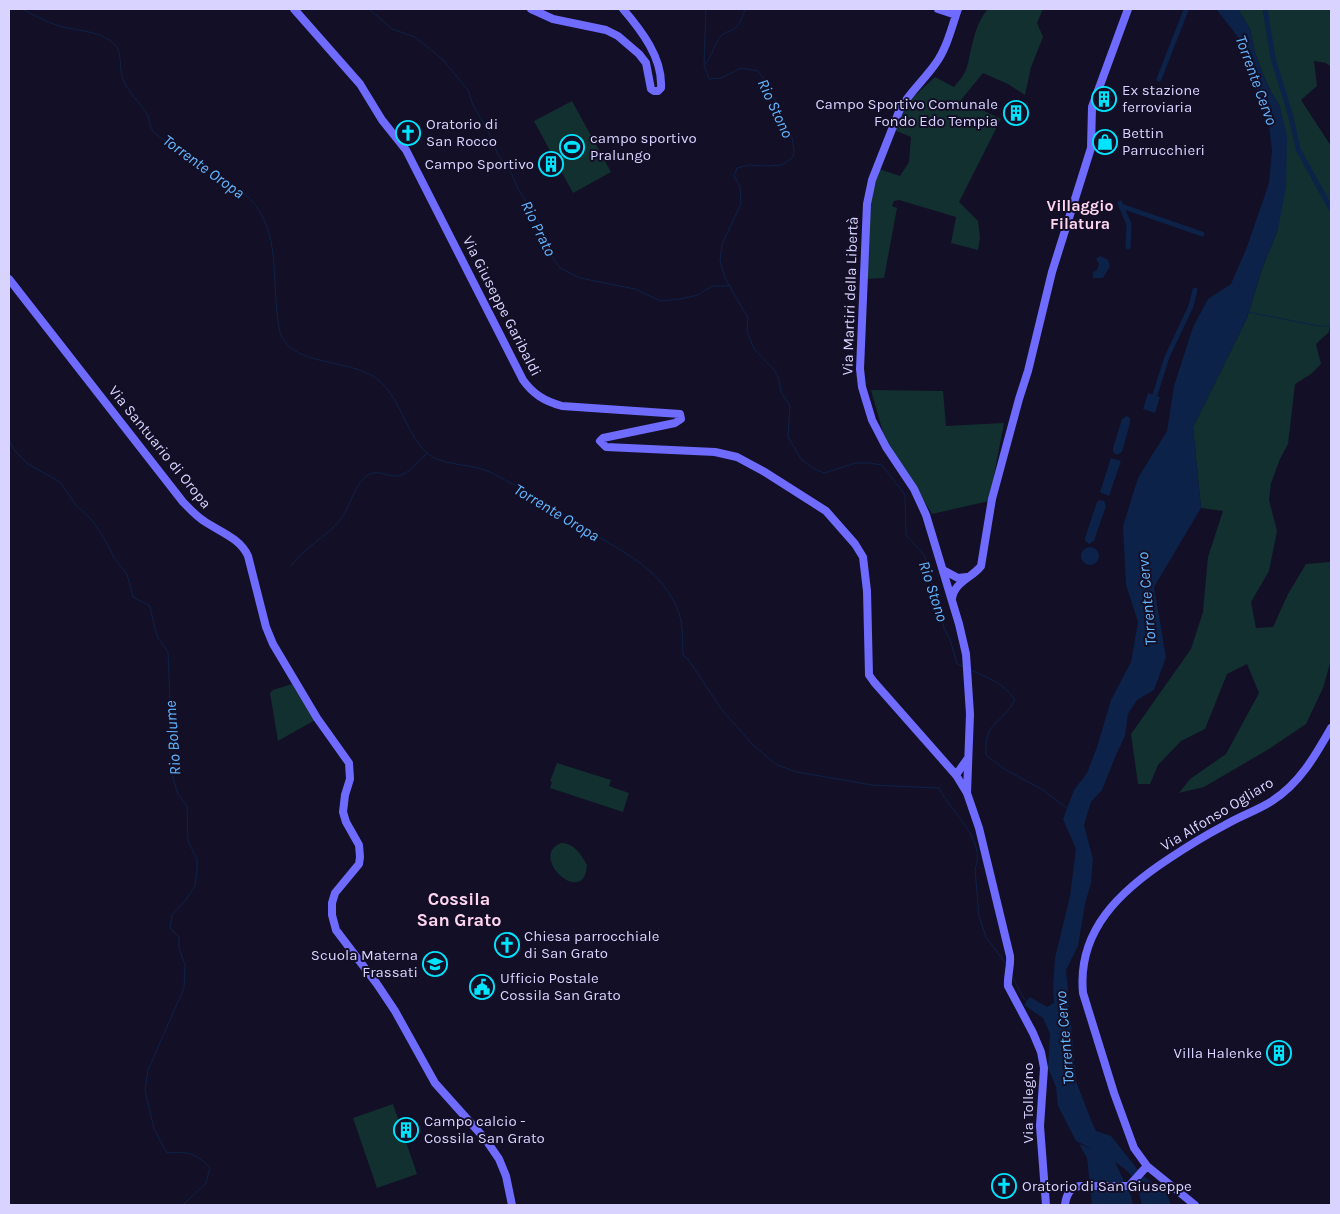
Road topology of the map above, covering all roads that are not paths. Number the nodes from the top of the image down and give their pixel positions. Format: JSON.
{"nodes":[{"id":1,"x":294,"y":9,"type":"edge"},
{"id":2,"x":531,"y":9,"type":"edge"},
{"id":3,"x":623,"y":9,"type":"edge"},
{"id":4,"x":938,"y":9,"type":"edge"},
{"id":5,"x":1128,"y":9,"type":"edge"},
{"id":6,"x":957,"y":12,"type":"edge"},
{"id":7,"x":9,"y":279,"type":"edge"},
{"id":8,"x":943,"y":570,"type":"junction"},
{"id":9,"x":958,"y":581,"type":"junction"},
{"id":10,"x":947,"y":584,"type":"junction"},
{"id":11,"x":952,"y":601,"type":"junction"},
{"id":12,"x":1331,"y":728,"type":"edge"},
{"id":13,"x":946,"y":765,"type":"junction"},
{"id":14,"x":964,"y":768,"type":"junction"},
{"id":15,"x":956,"y":775,"type":"junction"},
{"id":16,"x":967,"y":793,"type":"junction"},
{"id":17,"x":1145,"y":1168,"type":"junction"},
{"id":18,"x":512,"y":1205,"type":"edge"},
{"id":19,"x":1046,"y":1205,"type":"edge"},
{"id":20,"x":1065,"y":1205,"type":"edge"},
{"id":21,"x":1196,"y":1205,"type":"edge"}],
"edges":[{"from":1,"to":13,"type":"street","name":"Via Giuseppe Garibaldi"},
{"from":2,"to":3,"type":"street"},
{"from":4,"to":6,"type":"street"},
{"from":5,"to":9,"type":"street"},
{"from":6,"to":8,"type":"street","name":"Via Martiri della Libertà"},
{"from":7,"to":18,"type":"street","name":"Via Santuario di Oropa"},
{"from":8,"to":9,"type":"street"},
{"from":8,"to":10,"type":"street","name":"Via Martiri della Libertà"},
{"from":9,"to":10,"type":"street"},
{"from":9,"to":11,"type":"street"},
{"from":10,"to":11,"type":"street","name":"Via Martiri della Libertà"},
{"from":11,"to":14,"type":"street","name":"Via Martiri della Libertà"},
{"from":12,"to":17,"type":"street","name":"Via Alfonso Ogliaro"},
{"from":13,"to":14,"type":"street"},
{"from":13,"to":15,"type":"street","name":"Via Giuseppe Garibaldi"},
{"from":14,"to":15,"type":"street"},
{"from":14,"to":16,"type":"street"},
{"from":15,"to":16,"type":"street","name":"Via Giuseppe Garibaldi"},
{"from":16,"to":19,"type":"street","name":"Via Tollegno"},
{"from":17,"to":20,"type":"street"},
{"from":17,"to":21,"type":"street","name":"Via Alfonso Ogliaro"}]}
